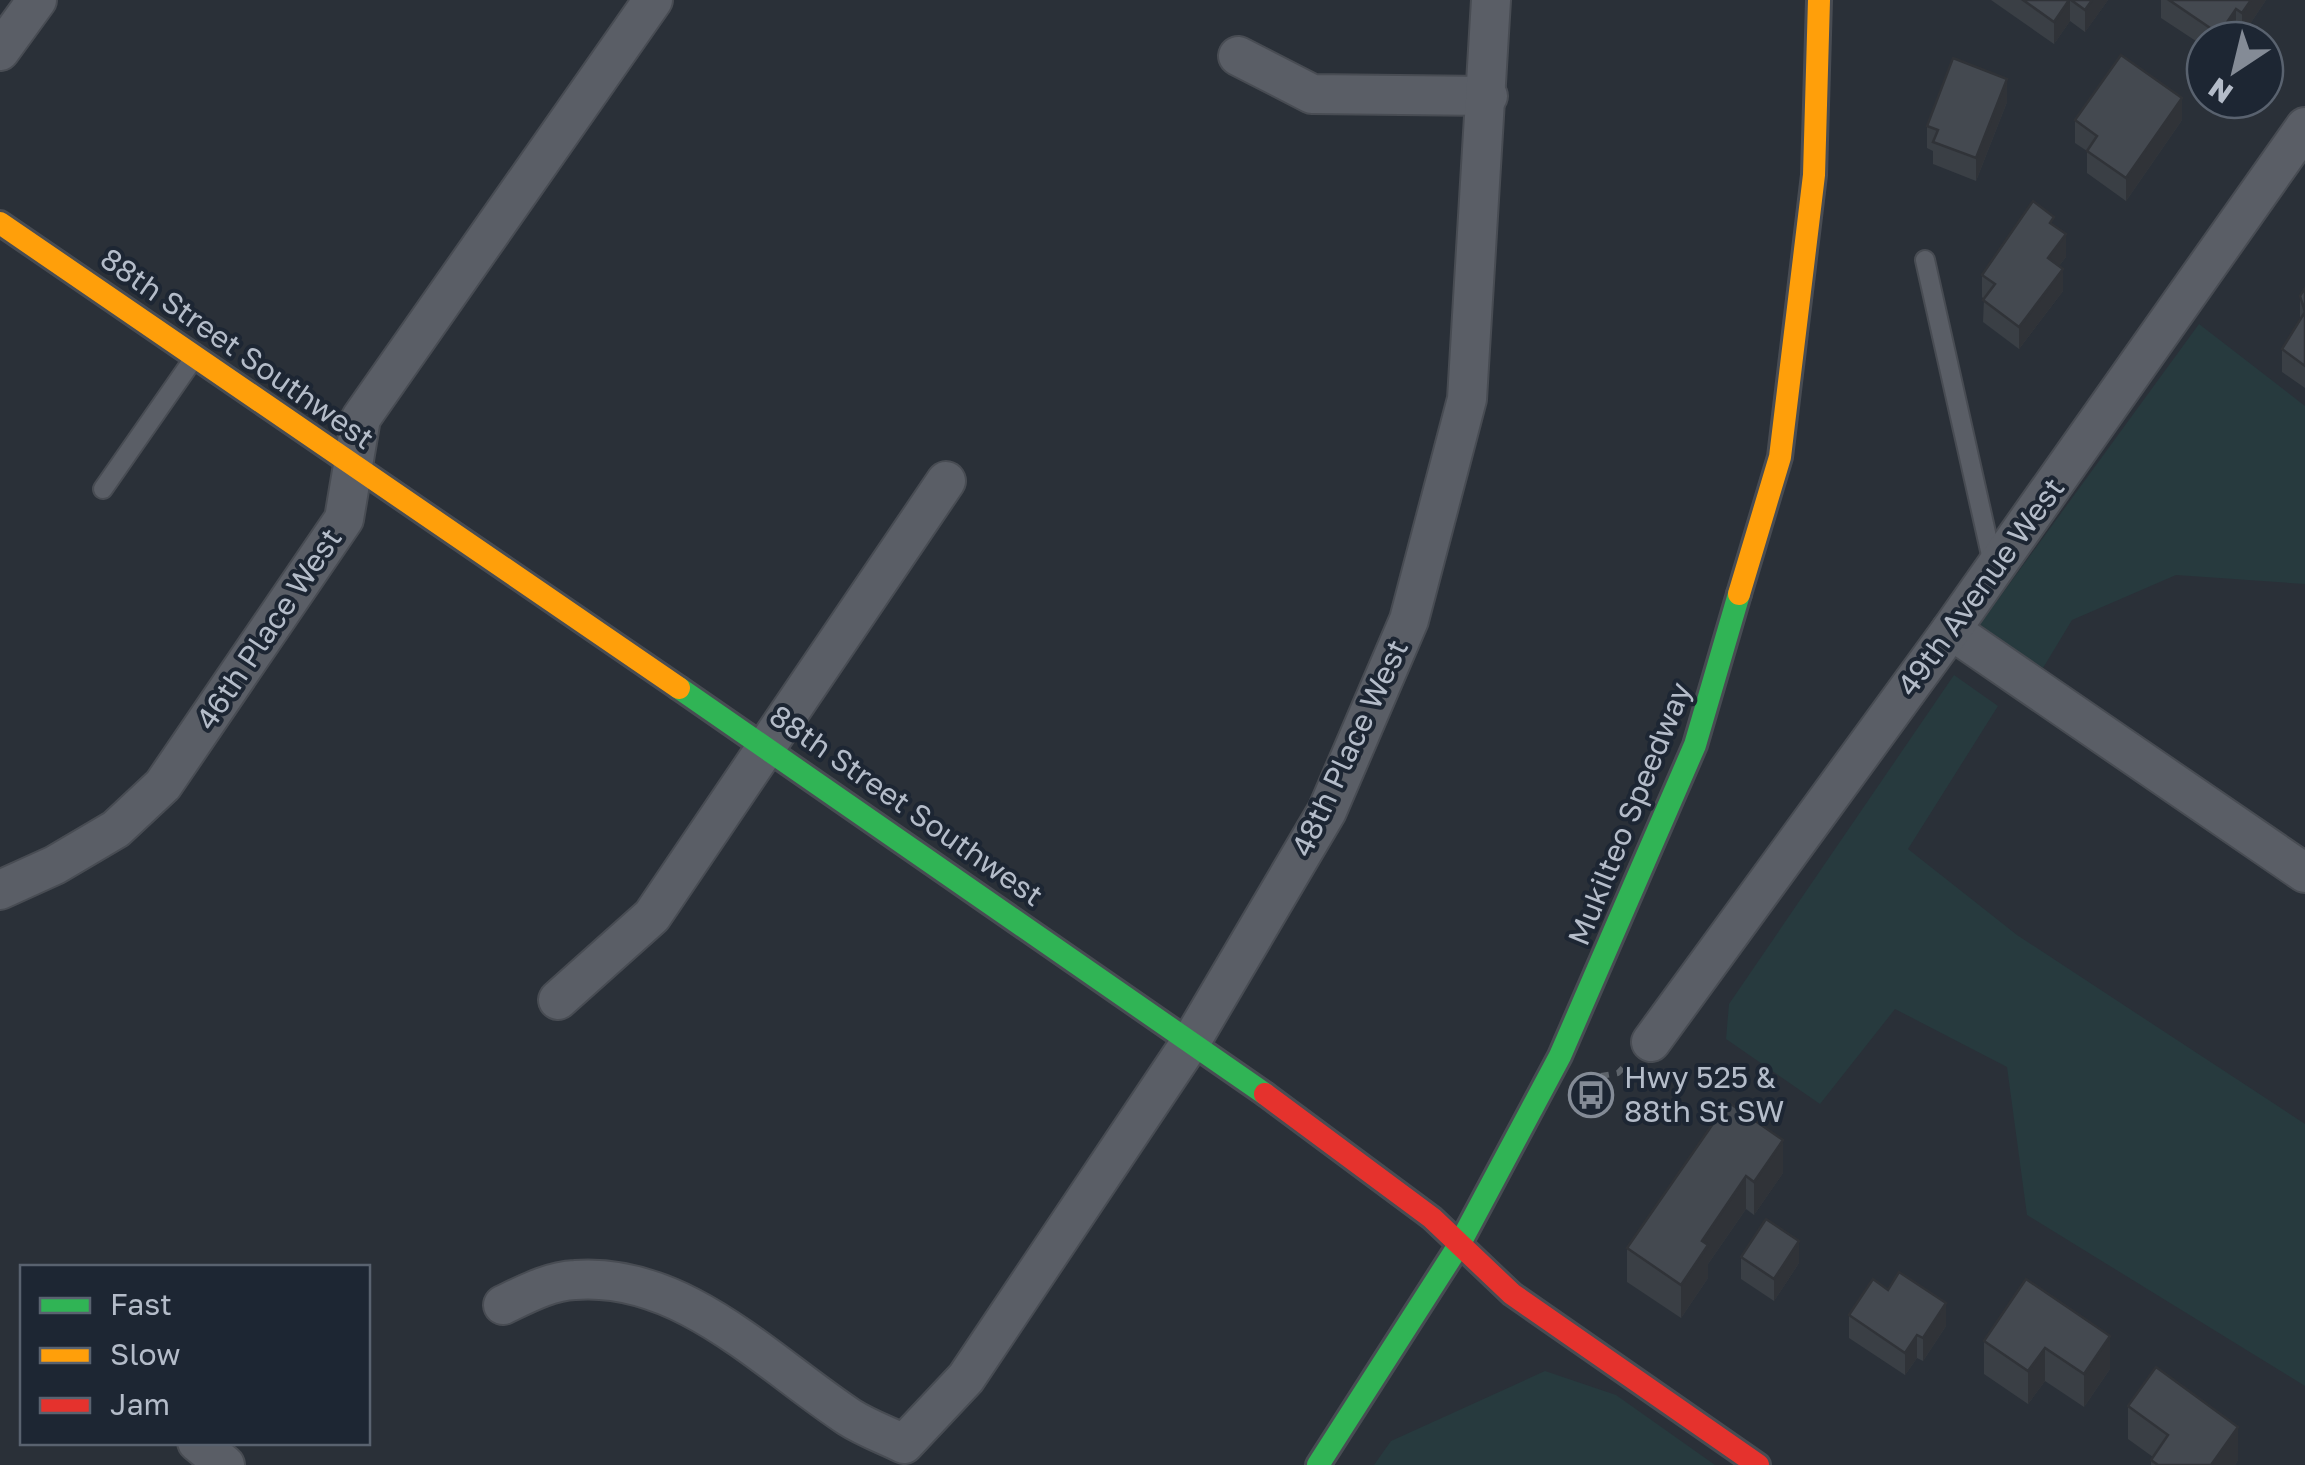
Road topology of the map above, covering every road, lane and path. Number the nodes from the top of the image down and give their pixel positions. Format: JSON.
{"nodes":[{"id":1,"x":37,"y":0,"type":"edge"},
{"id":2,"x":653,"y":0,"type":"edge"},
{"id":3,"x":1491,"y":0,"type":"edge"},
{"id":4,"x":1819,"y":0,"type":"edge"},
{"id":5,"x":0,"y":51,"type":"edge"},
{"id":6,"x":1238,"y":56,"type":"dead end"},
{"id":7,"x":1488,"y":96,"type":"junction"},
{"id":8,"x":2305,"y":127,"type":"edge"},
{"id":9,"x":2292,"y":177,"type":"edge"},
{"id":10,"x":0,"y":222,"type":"edge"},
{"id":11,"x":1925,"y":260,"type":"dead end"},
{"id":12,"x":195,"y":356,"type":"junction"},
{"id":13,"x":355,"y":467,"type":"junction"},
{"id":14,"x":946,"y":481,"type":"dead end"},
{"id":15,"x":103,"y":490,"type":"dead end"},
{"id":16,"x":1994,"y":570,"type":"junction"},
{"id":17,"x":1951,"y":630,"type":"junction"},
{"id":18,"x":768,"y":747,"type":"junction"},
{"id":19,"x":2305,"y":873,"type":"edge"},
{"id":20,"x":0,"y":890,"type":"edge"},
{"id":21,"x":558,"y":1000,"type":"dead end"},
{"id":22,"x":1192,"y":1040,"type":"junction"},
{"id":23,"x":1651,"y":1042,"type":"dead end"},
{"id":24,"x":1459,"y":1245,"type":"junction"},
{"id":25,"x":503,"y":1304,"type":"dead end"},
{"id":26,"x":201,"y":1445,"type":"edge"},
{"id":27,"x":225,"y":1465,"type":"edge"},
{"id":28,"x":1318,"y":1465,"type":"edge"},
{"id":29,"x":1758,"y":1465,"type":"edge"}],
"edges":[{"from":1,"to":5,"type":"street"},
{"from":2,"to":13,"type":"street","name":"46th Place West"},
{"from":3,"to":7,"type":"street","name":"48th Place West"},
{"from":4,"to":24,"type":"street","name":"Mukilteo Speedway"},
{"from":6,"to":7,"type":"street"},
{"from":7,"to":22,"type":"street","name":"48th Place West"},
{"from":8,"to":9,"type":"street","name":"49th Avenue West"},
{"from":9,"to":16,"type":"street","name":"49th Avenue West"},
{"from":10,"to":12,"type":"street","name":"88th Street Southwest"},
{"from":11,"to":16,"type":"lane"},
{"from":12,"to":13,"type":"street","name":"88th Street Southwest"},
{"from":12,"to":15,"type":"lane"},
{"from":13,"to":18,"type":"street","name":"88th Street Southwest"},
{"from":13,"to":20,"type":"street","name":"46th Place West"},
{"from":14,"to":18,"type":"street"},
{"from":16,"to":17,"type":"street","name":"49th Avenue West"},
{"from":17,"to":19,"type":"street"},
{"from":17,"to":23,"type":"street","name":"49th Avenue West"},
{"from":18,"to":21,"type":"street"},
{"from":18,"to":22,"type":"street","name":"88th Street Southwest"},
{"from":22,"to":24,"type":"street","name":"88th Street Southwest"},
{"from":22,"to":25,"type":"street","name":"48th Place West"},
{"from":24,"to":28,"type":"street","name":"Mukilteo Speedway"},
{"from":24,"to":29,"type":"street","name":"88th Street Southwest"},
{"from":26,"to":27,"type":"street"}]}
